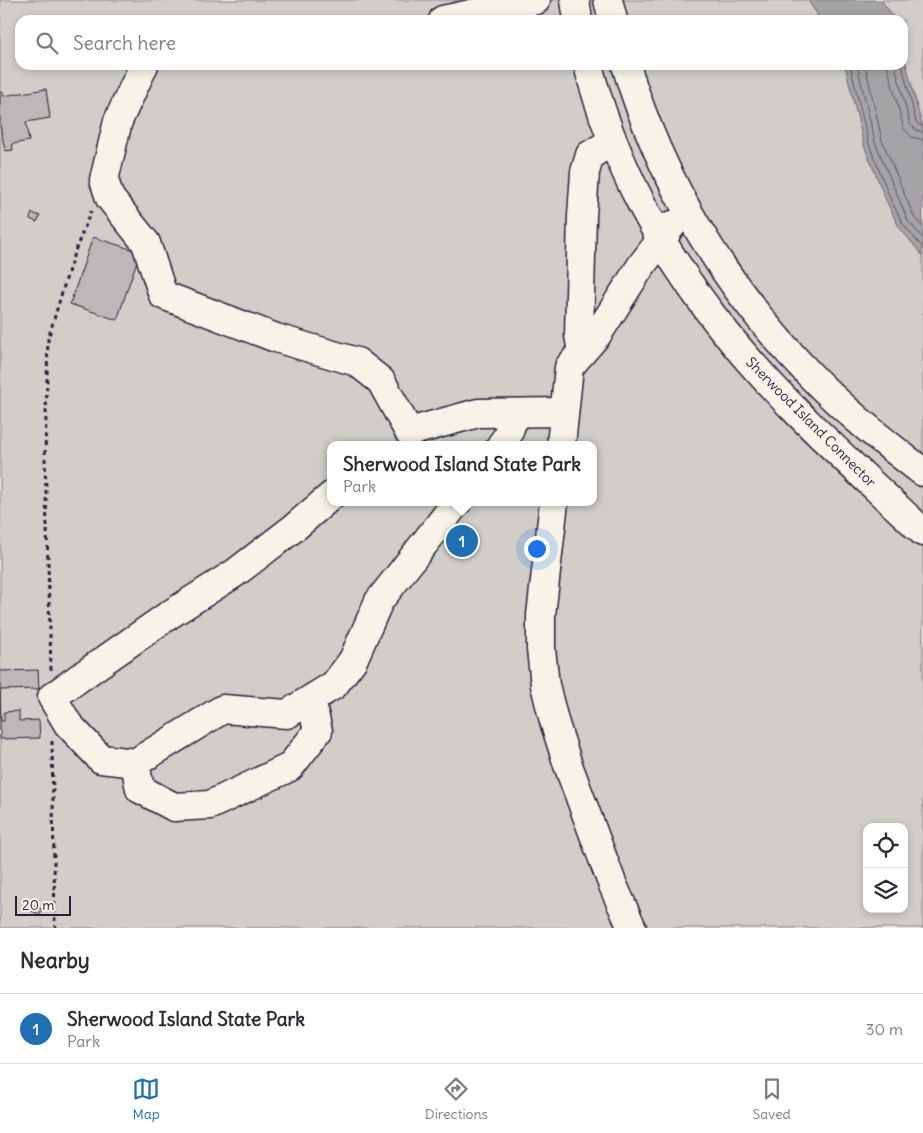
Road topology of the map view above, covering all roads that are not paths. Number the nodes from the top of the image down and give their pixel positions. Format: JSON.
{"nodes":[{"id":1,"x":536,"y":0,"type":"edge"},
{"id":2,"x":575,"y":0,"type":"edge"},
{"id":3,"x":608,"y":0,"type":"edge"},
{"id":4,"x":466,"y":15,"type":"edge"},
{"id":5,"x":577,"y":15,"type":"edge"},
{"id":6,"x":612,"y":15,"type":"edge"},
{"id":7,"x":142,"y":70,"type":"edge"},
{"id":8,"x":590,"y":70,"type":"edge"},
{"id":9,"x":628,"y":70,"type":"edge"},
{"id":10,"x":613,"y":141,"type":"junction"},
{"id":11,"x":685,"y":206,"type":"junction"},
{"id":12,"x":662,"y":239,"type":"junction"},
{"id":13,"x":582,"y":352,"type":"junction"},
{"id":14,"x":564,"y":412,"type":"junction"},
{"id":15,"x":515,"y":413,"type":"junction"},
{"id":16,"x":401,"y":438,"type":"edge"},
{"id":17,"x":504,"y":441,"type":"edge"},
{"id":18,"x":560,"y":441,"type":"edge"},
{"id":19,"x":898,"y":453,"type":"junction"},
{"id":20,"x":923,"y":472,"type":"edge"},
{"id":21,"x":871,"y":482,"type":"junction"},
{"id":22,"x":327,"y":500,"type":"edge"},
{"id":23,"x":454,"y":506,"type":"edge"},
{"id":24,"x":554,"y":506,"type":"edge"},
{"id":25,"x":923,"y":532,"type":"edge"},
{"id":26,"x":311,"y":700,"type":"junction"},
{"id":27,"x":135,"y":763,"type":"junction"},
{"id":28,"x":632,"y":928,"type":"edge"}],
"edges":[{"from":1,"to":4,"type":"street"},
{"from":2,"to":5,"type":"street"},
{"from":3,"to":6,"type":"street"},
{"from":7,"to":16,"type":"street"},
{"from":8,"to":10,"type":"street","name":"Sherwood Island Connector"},
{"from":9,"to":11,"type":"street"},
{"from":10,"to":12,"type":"street","name":"Sherwood Island Connector"},
{"from":10,"to":13,"type":"street"},
{"from":11,"to":12,"type":"street"},
{"from":11,"to":19,"type":"street"},
{"from":12,"to":13,"type":"street"},
{"from":12,"to":21,"type":"street","name":"Sherwood Island Connector"},
{"from":13,"to":14,"type":"street"},
{"from":14,"to":15,"type":"street"},
{"from":14,"to":18,"type":"street"},
{"from":15,"to":16,"type":"street"},
{"from":15,"to":17,"type":"street"},
{"from":19,"to":20,"type":"street"},
{"from":19,"to":21,"type":"street"},
{"from":21,"to":25,"type":"street","name":"Sherwood Island Connector"},
{"from":22,"to":27,"type":"street"},
{"from":23,"to":26,"type":"street"},
{"from":24,"to":28,"type":"street"},
{"from":26,"to":27,"type":"street"},
{"from":26,"to":27,"type":"street"}]}
